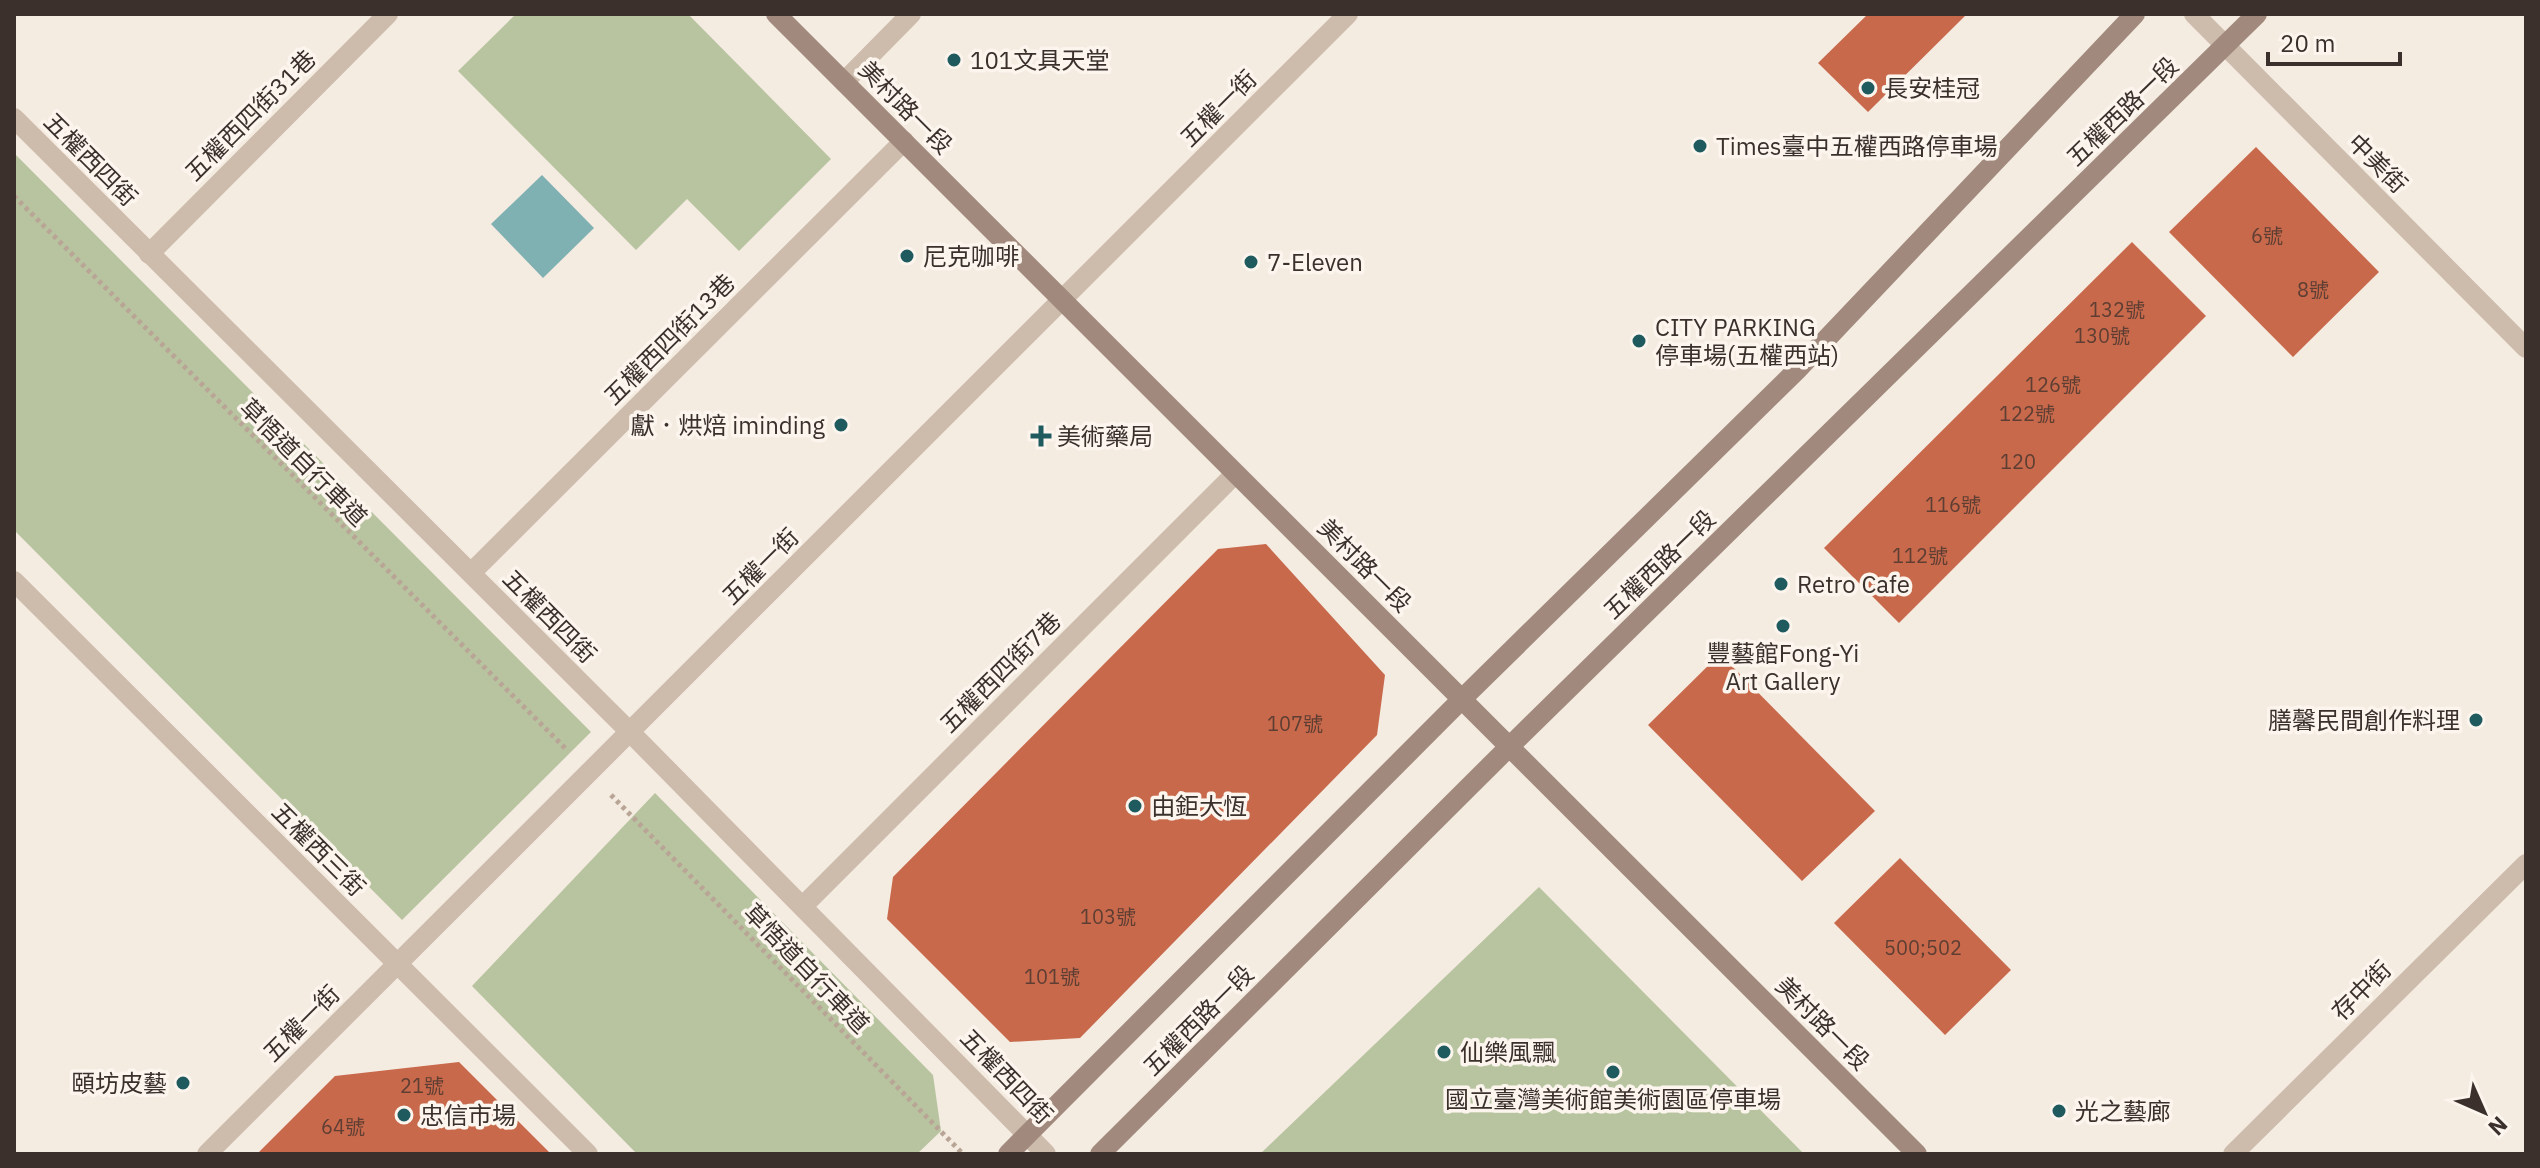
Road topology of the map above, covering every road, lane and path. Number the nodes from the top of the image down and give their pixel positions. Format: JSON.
{"nodes":[{"id":1,"x":388,"y":14,"type":"edge"},
{"id":2,"x":776,"y":14,"type":"edge"},
{"id":3,"x":911,"y":14,"type":"edge"},
{"id":4,"x":1348,"y":14,"type":"edge"},
{"id":5,"x":2135,"y":14,"type":"edge"},
{"id":6,"x":2194,"y":14,"type":"edge"},
{"id":7,"x":2257,"y":14,"type":"edge"},
{"id":8,"x":2226,"y":47,"type":"junction"},
{"id":9,"x":844,"y":82,"type":"junction"},
{"id":10,"x":14,"y":118,"type":"edge"},
{"id":11,"x":904,"y":141,"type":"junction"},
{"id":12,"x":14,"y":196,"type":"edge"},
{"id":13,"x":149,"y":254,"type":"junction"},
{"id":14,"x":1063,"y":301,"type":"junction"},
{"id":15,"x":2526,"y":348,"type":"edge"},
{"id":16,"x":1235,"y":474,"type":"junction"},
{"id":17,"x":471,"y":573,"type":"junction"},
{"id":18,"x":14,"y":581,"type":"edge"},
{"id":19,"x":1463,"y":698,"type":"junction"},
{"id":20,"x":630,"y":732,"type":"junction"},
{"id":21,"x":1510,"y":746,"type":"junction"},
{"id":22,"x":569,"y":753,"type":"dead end"},
{"id":23,"x":624,"y":808,"type":"dead end"},
{"id":24,"x":2526,"y":864,"type":"edge"},
{"id":25,"x":803,"y":906,"type":"junction"},
{"id":26,"x":397,"y":963,"type":"junction"},
{"id":27,"x":1027,"y":1134,"type":"junction"},
{"id":28,"x":207,"y":1154,"type":"edge"},
{"id":29,"x":588,"y":1154,"type":"edge"},
{"id":30,"x":963,"y":1154,"type":"edge"},
{"id":31,"x":1008,"y":1154,"type":"edge"},
{"id":32,"x":1046,"y":1154,"type":"edge"},
{"id":33,"x":1100,"y":1154,"type":"edge"},
{"id":34,"x":1917,"y":1154,"type":"edge"},
{"id":35,"x":2233,"y":1154,"type":"edge"}],
"edges":[{"from":1,"to":13,"type":"street","name":"五權西四街31巷"},
{"from":2,"to":9,"type":"main road","name":"美村路一段"},
{"from":3,"to":9,"type":"street"},
{"from":4,"to":14,"type":"street","name":"五權一街"},
{"from":5,"to":19,"type":"main road","name":"五權西路一段"},
{"from":6,"to":8,"type":"street","name":"中美街"},
{"from":7,"to":8,"type":"main road","name":"五權西路一段"},
{"from":8,"to":15,"type":"street","name":"中美街"},
{"from":8,"to":21,"type":"main road","name":"五權西路一段"},
{"from":9,"to":11,"type":"main road","name":"美村路一段"},
{"from":10,"to":13,"type":"street","name":"五權西四街"},
{"from":11,"to":14,"type":"main road","name":"美村路一段"},
{"from":11,"to":17,"type":"street","name":"五權西四街13巷"},
{"from":12,"to":22,"type":"path","name":"草悟道自行車道"},
{"from":13,"to":17,"type":"street","name":"五權西四街"},
{"from":14,"to":16,"type":"main road","name":"美村路一段"},
{"from":14,"to":20,"type":"street","name":"五權一街"},
{"from":16,"to":19,"type":"main road","name":"美村路一段"},
{"from":16,"to":25,"type":"street","name":"五權西四街7巷"},
{"from":17,"to":20,"type":"street","name":"五權西四街"},
{"from":18,"to":26,"type":"street","name":"五權西三街"},
{"from":19,"to":21,"type":"main road","name":"美村路一段"},
{"from":19,"to":27,"type":"main road","name":"五權西路一段"},
{"from":20,"to":25,"type":"street","name":"五權西四街"},
{"from":20,"to":26,"type":"street","name":"五權一街"},
{"from":21,"to":33,"type":"main road","name":"五權西路一段"},
{"from":21,"to":34,"type":"main road","name":"美村路一段"},
{"from":23,"to":30,"type":"path","name":"草悟道自行車道"},
{"from":24,"to":35,"type":"street","name":"存中街"},
{"from":25,"to":27,"type":"street","name":"五權西四街"},
{"from":26,"to":28,"type":"street","name":"五權一街"},
{"from":26,"to":29,"type":"street","name":"五權西三街"},
{"from":27,"to":31,"type":"main road","name":"五權西路一段"},
{"from":27,"to":32,"type":"street","name":"五權西四街"}]}
